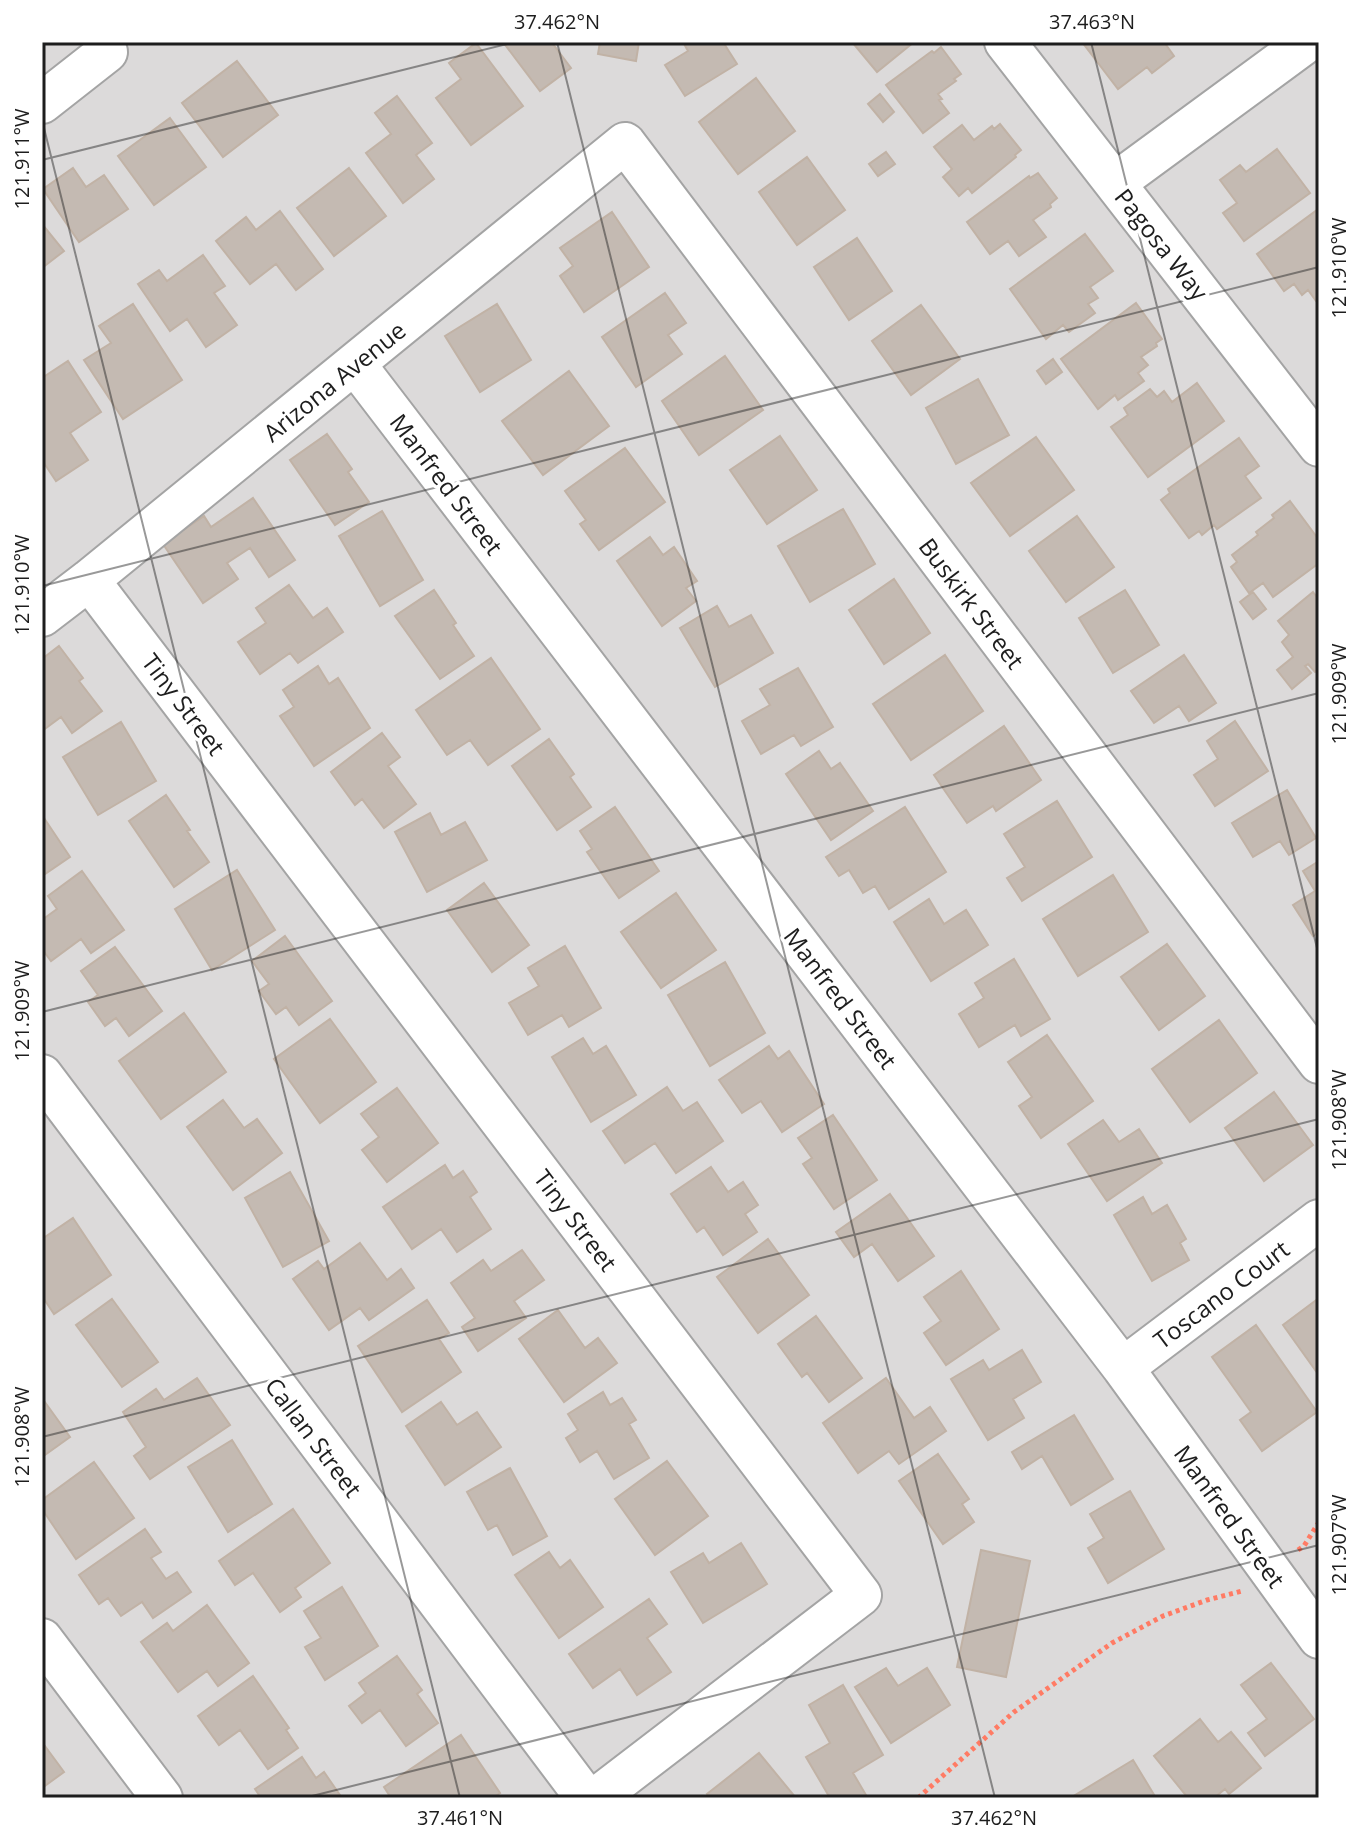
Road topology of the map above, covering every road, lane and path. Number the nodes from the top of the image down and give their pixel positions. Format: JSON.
{"nodes":[{"id":1,"x":1005,"y":42,"type":"edge"},
{"id":2,"x":1307,"y":42,"type":"edge"},
{"id":3,"x":107,"y":52,"type":"dead end"},
{"id":4,"x":42,"y":103,"type":"edge"},
{"id":5,"x":625,"y":143,"type":"joint"},
{"id":6,"x":1115,"y":183,"type":"junction"},
{"id":7,"x":355,"y":364,"type":"junction"},
{"id":8,"x":1319,"y":446,"type":"edge"},
{"id":9,"x":89,"y":580,"type":"junction"},
{"id":10,"x":42,"y":616,"type":"edge"},
{"id":11,"x":1319,"y":1063,"type":"edge"},
{"id":12,"x":42,"y":1075,"type":"edge"},
{"id":13,"x":1319,"y":1220,"type":"edge"},
{"id":14,"x":1123,"y":1368,"type":"junction"},
{"id":15,"x":1319,"y":1522,"type":"edge"},
{"id":16,"x":1270,"y":1571,"type":"junction"},
{"id":17,"x":1319,"y":1638,"type":"edge"},
{"id":18,"x":42,"y":1639,"type":"edge"},
{"id":19,"x":142,"y":1791,"type":"edge"},
{"id":20,"x":586,"y":1798,"type":"edge"},
{"id":21,"x":596,"y":1798,"type":"edge"},
{"id":22,"x":918,"y":1798,"type":"edge"}],
"edges":[{"from":1,"to":6,"type":"street","name":"Pagosa Way"},
{"from":2,"to":6,"type":"street"},
{"from":3,"to":4,"type":"street"},
{"from":5,"to":7,"type":"street","name":"Arizona Avenue"},
{"from":5,"to":11,"type":"street","name":"Buskirk Street"},
{"from":6,"to":8,"type":"street","name":"Pagosa Way"},
{"from":7,"to":9,"type":"street","name":"Arizona Avenue"},
{"from":7,"to":14,"type":"street","name":"Manfred Street"},
{"from":9,"to":10,"type":"street","name":"Arizona Avenue"},
{"from":9,"to":21,"type":"street","name":"Tiny Street"},
{"from":12,"to":20,"type":"street","name":"Callan Street"},
{"from":13,"to":14,"type":"street","name":"Toscano Court"},
{"from":14,"to":16,"type":"street","name":"Manfred Street"},
{"from":15,"to":16,"type":"path"},
{"from":16,"to":17,"type":"street","name":"Manfred Street"},
{"from":16,"to":22,"type":"path"},
{"from":18,"to":19,"type":"street"}]}
